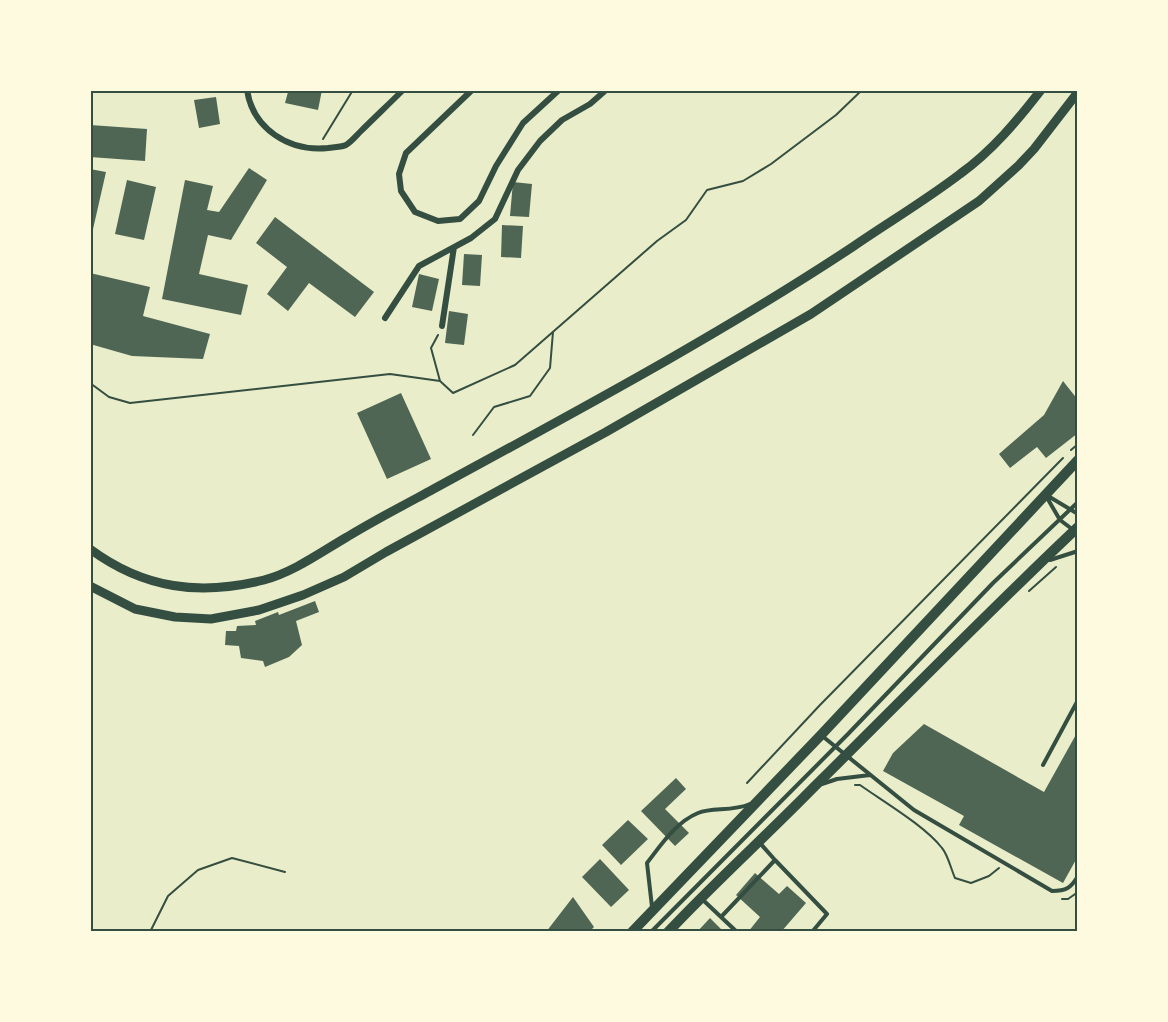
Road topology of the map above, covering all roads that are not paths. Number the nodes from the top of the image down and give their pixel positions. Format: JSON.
{"nodes":[{"id":1,"x":247,"y":90,"type":"edge"},
{"id":2,"x":403,"y":90,"type":"edge"},
{"id":3,"x":472,"y":90,"type":"edge"},
{"id":4,"x":559,"y":90,"type":"edge"},
{"id":5,"x":606,"y":90,"type":"edge"},
{"id":6,"x":1041,"y":90,"type":"edge"},
{"id":7,"x":1078,"y":92,"type":"edge"},
{"id":8,"x":454,"y":247,"type":"junction"},
{"id":9,"x":385,"y":318,"type":"dead end"},
{"id":10,"x":442,"y":326,"type":"road end"},
{"id":11,"x":1078,"y":459,"type":"edge"},
{"id":12,"x":1046,"y":495,"type":"junction"},
{"id":13,"x":1078,"y":502,"type":"edge"},
{"id":14,"x":1071,"y":509,"type":"junction"},
{"id":15,"x":1078,"y":514,"type":"edge"},
{"id":16,"x":1060,"y":520,"type":"junction"},
{"id":17,"x":1077,"y":530,"type":"edge"},
{"id":18,"x":90,"y":549,"type":"edge"},
{"id":19,"x":1078,"y":550,"type":"edge"},
{"id":20,"x":1033,"y":569,"type":"junction"},
{"id":21,"x":90,"y":586,"type":"edge"},
{"id":22,"x":1078,"y":700,"type":"edge"},
{"id":23,"x":821,"y":735,"type":"junction"},
{"id":24,"x":834,"y":747,"type":"junction"},
{"id":25,"x":845,"y":756,"type":"junction"},
{"id":26,"x":1043,"y":765,"type":"dead end"},
{"id":27,"x":871,"y":775,"type":"junction"},
{"id":28,"x":813,"y":788,"type":"junction"},
{"id":29,"x":759,"y":800,"type":"junction"},
{"id":30,"x":758,"y":841,"type":"junction"},
{"id":31,"x":775,"y":860,"type":"junction"},
{"id":32,"x":1078,"y":876,"type":"edge"},
{"id":33,"x":701,"y":897,"type":"junction"},
{"id":34,"x":652,"y":911,"type":"junction"},
{"id":35,"x":721,"y":917,"type":"junction"},
{"id":36,"x":632,"y":932,"type":"edge"},
{"id":37,"x":651,"y":932,"type":"edge"},
{"id":38,"x":668,"y":932,"type":"edge"},
{"id":39,"x":737,"y":932,"type":"edge"},
{"id":40,"x":812,"y":932,"type":"edge"}],
"edges":[{"from":1,"to":2,"type":"street"},
{"from":3,"to":4,"type":"street"},
{"from":5,"to":8,"type":"street"},
{"from":6,"to":18,"type":"main road"},
{"from":7,"to":21,"type":"main road"},
{"from":8,"to":9,"type":"street"},
{"from":8,"to":10,"type":"street"},
{"from":11,"to":12,"type":"main road"},
{"from":12,"to":14,"type":"lane"},
{"from":12,"to":16,"type":"lane"},
{"from":12,"to":23,"type":"main road"},
{"from":13,"to":14,"type":"lane"},
{"from":14,"to":15,"type":"lane"},
{"from":14,"to":16,"type":"lane"},
{"from":16,"to":17,"type":"lane"},
{"from":16,"to":24,"type":"lane"},
{"from":17,"to":20,"type":"main road"},
{"from":19,"to":20,"type":"lane"},
{"from":20,"to":25,"type":"main road"},
{"from":22,"to":26,"type":"lane"},
{"from":23,"to":24,"type":"lane"},
{"from":23,"to":29,"type":"main road"},
{"from":24,"to":25,"type":"lane"},
{"from":24,"to":37,"type":"lane"},
{"from":25,"to":27,"type":"lane"},
{"from":25,"to":28,"type":"main road"},
{"from":27,"to":28,"type":"lane"},
{"from":27,"to":32,"type":"lane"},
{"from":28,"to":30,"type":"main road"},
{"from":29,"to":34,"type":"main road"},
{"from":29,"to":34,"type":"lane"},
{"from":30,"to":31,"type":"lane"},
{"from":30,"to":33,"type":"main road"},
{"from":31,"to":35,"type":"lane"},
{"from":31,"to":40,"type":"lane"},
{"from":33,"to":35,"type":"lane"},
{"from":33,"to":38,"type":"main road"},
{"from":34,"to":36,"type":"main road"},
{"from":35,"to":39,"type":"lane"}]}
